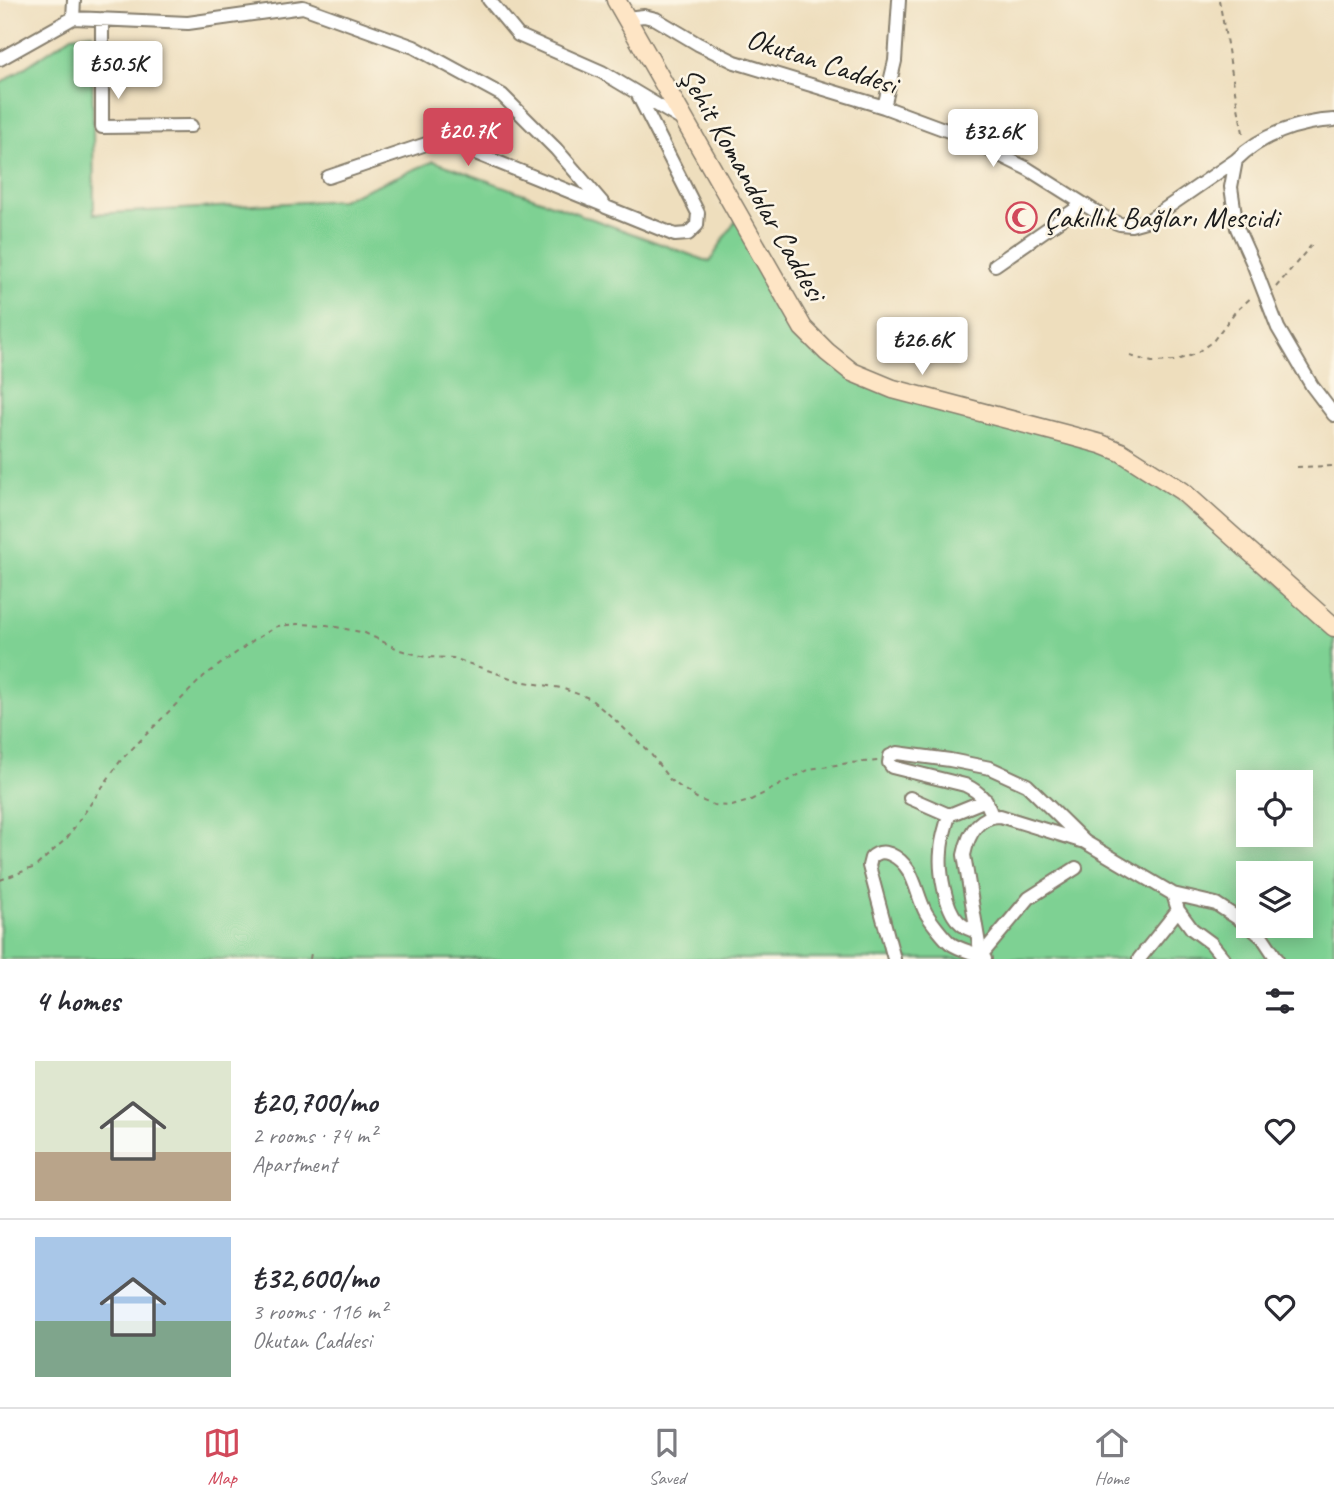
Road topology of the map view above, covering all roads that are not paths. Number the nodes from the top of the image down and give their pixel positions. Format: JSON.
{"nodes":[{"id":1,"x":74,"y":0,"type":"edge"},
{"id":2,"x":489,"y":0,"type":"edge"},
{"id":3,"x":616,"y":0,"type":"edge"},
{"id":4,"x":899,"y":0,"type":"edge"},
{"id":5,"x":72,"y":18,"type":"junction"},
{"id":6,"x":626,"y":18,"type":"junction"},
{"id":7,"x":102,"y":19,"type":"junction"},
{"id":8,"x":0,"y":59,"type":"edge"},
{"id":9,"x":637,"y":93,"type":"junction"},
{"id":10,"x":884,"y":107,"type":"junction"},
{"id":11,"x":1334,"y":120,"type":"edge"},
{"id":12,"x":687,"y":123,"type":"junction"},
{"id":13,"x":191,"y":126,"type":"dead end"},
{"id":14,"x":1236,"y":160,"type":"junction"},
{"id":15,"x":328,"y":177,"type":"dead end"},
{"id":16,"x":1083,"y":204,"type":"junction"},
{"id":17,"x":606,"y":206,"type":"junction"},
{"id":18,"x":995,"y":265,"type":"dead end"},
{"id":19,"x":1334,"y":415,"type":"edge"},
{"id":20,"x":1334,"y":627,"type":"edge"},
{"id":21,"x":910,"y":797,"type":"dead end"},
{"id":22,"x":986,"y":800,"type":"junction"},
{"id":23,"x":949,"y":815,"type":"junction"},
{"id":24,"x":992,"y":816,"type":"junction"},
{"id":25,"x":1085,"y":842,"type":"junction"},
{"id":26,"x":1076,"y":868,"type":"dead end"},
{"id":27,"x":1173,"y":894,"type":"junction"},
{"id":28,"x":1178,"y":910,"type":"junction"},
{"id":29,"x":1236,"y":917,"type":"edge"},
{"id":30,"x":976,"y":932,"type":"junction"},
{"id":31,"x":1263,"y":938,"type":"edge"},
{"id":32,"x":981,"y":958,"type":"edge"},
{"id":33,"x":894,"y":959,"type":"edge"},
{"id":34,"x":1139,"y":959,"type":"edge"},
{"id":35,"x":1224,"y":959,"type":"edge"},
{"id":36,"x":1277,"y":959,"type":"edge"}],
"edges":[{"from":1,"to":5,"type":"street"},
{"from":2,"to":9,"type":"street"},
{"from":3,"to":6,"type":"main road","name":"Şehit Komandolar Caddesi"},
{"from":4,"to":10,"type":"street"},
{"from":5,"to":7,"type":"street"},
{"from":5,"to":8,"type":"street"},
{"from":6,"to":10,"type":"street","name":"Okutan Caddesi"},
{"from":6,"to":12,"type":"main road","name":"Şehit Komandolar Caddesi"},
{"from":7,"to":13,"type":"street"},
{"from":7,"to":17,"type":"street"},
{"from":9,"to":12,"type":"street"},
{"from":9,"to":17,"type":"street"},
{"from":10,"to":16,"type":"street","name":"Okutan Caddesi"},
{"from":11,"to":14,"type":"street","name":"Okutan Caddesi"},
{"from":12,"to":20,"type":"main road","name":"Şehit Komandolar Caddesi"},
{"from":14,"to":16,"type":"street","name":"Okutan Caddesi"},
{"from":14,"to":19,"type":"street"},
{"from":15,"to":17,"type":"street"},
{"from":16,"to":18,"type":"street"},
{"from":21,"to":23,"type":"street"},
{"from":22,"to":23,"type":"street"},
{"from":22,"to":24,"type":"street"},
{"from":22,"to":25,"type":"street"},
{"from":23,"to":30,"type":"street"},
{"from":24,"to":25,"type":"street"},
{"from":24,"to":30,"type":"street"},
{"from":25,"to":27,"type":"street"},
{"from":26,"to":32,"type":"street"},
{"from":27,"to":28,"type":"street"},
{"from":27,"to":29,"type":"street"},
{"from":28,"to":34,"type":"street"},
{"from":28,"to":35,"type":"street"},
{"from":30,"to":32,"type":"street"},
{"from":31,"to":36,"type":"street"},
{"from":32,"to":33,"type":"street"}]}
